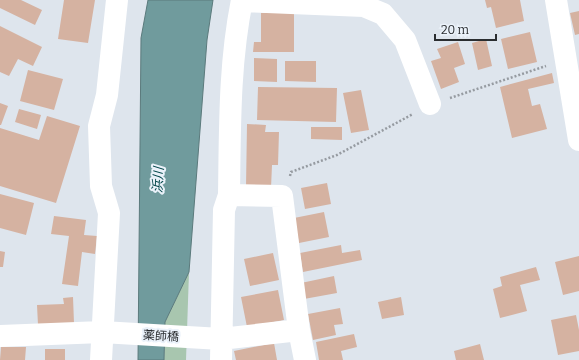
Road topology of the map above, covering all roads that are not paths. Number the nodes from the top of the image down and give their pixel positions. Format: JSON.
{"nodes":[{"id":1,"x":118,"y":0,"type":"edge"},
{"id":2,"x":242,"y":0,"type":"edge"},
{"id":3,"x":556,"y":0,"type":"edge"},
{"id":4,"x":430,"y":104,"type":"dead end"},
{"id":5,"x":579,"y":140,"type":"edge"},
{"id":6,"x":229,"y":195,"type":"junction"},
{"id":7,"x":299,"y":330,"type":"junction"},
{"id":8,"x":102,"y":332,"type":"junction"},
{"id":9,"x":0,"y":336,"type":"edge"},
{"id":10,"x":221,"y":349,"type":"edge"},
{"id":11,"x":100,"y":360,"type":"edge"},
{"id":12,"x":305,"y":360,"type":"edge"}],
"edges":[{"from":1,"to":8,"type":"street"},
{"from":2,"to":4,"type":"street"},
{"from":2,"to":6,"type":"street"},
{"from":3,"to":5,"type":"street"},
{"from":6,"to":7,"type":"street"},
{"from":6,"to":10,"type":"street"},
{"from":7,"to":10,"type":"street","name":"薬師橋"},
{"from":7,"to":12,"type":"street"},
{"from":8,"to":9,"type":"street","name":"薬師橋"},
{"from":8,"to":10,"type":"street","name":"薬師橋"},
{"from":8,"to":11,"type":"street"}]}
